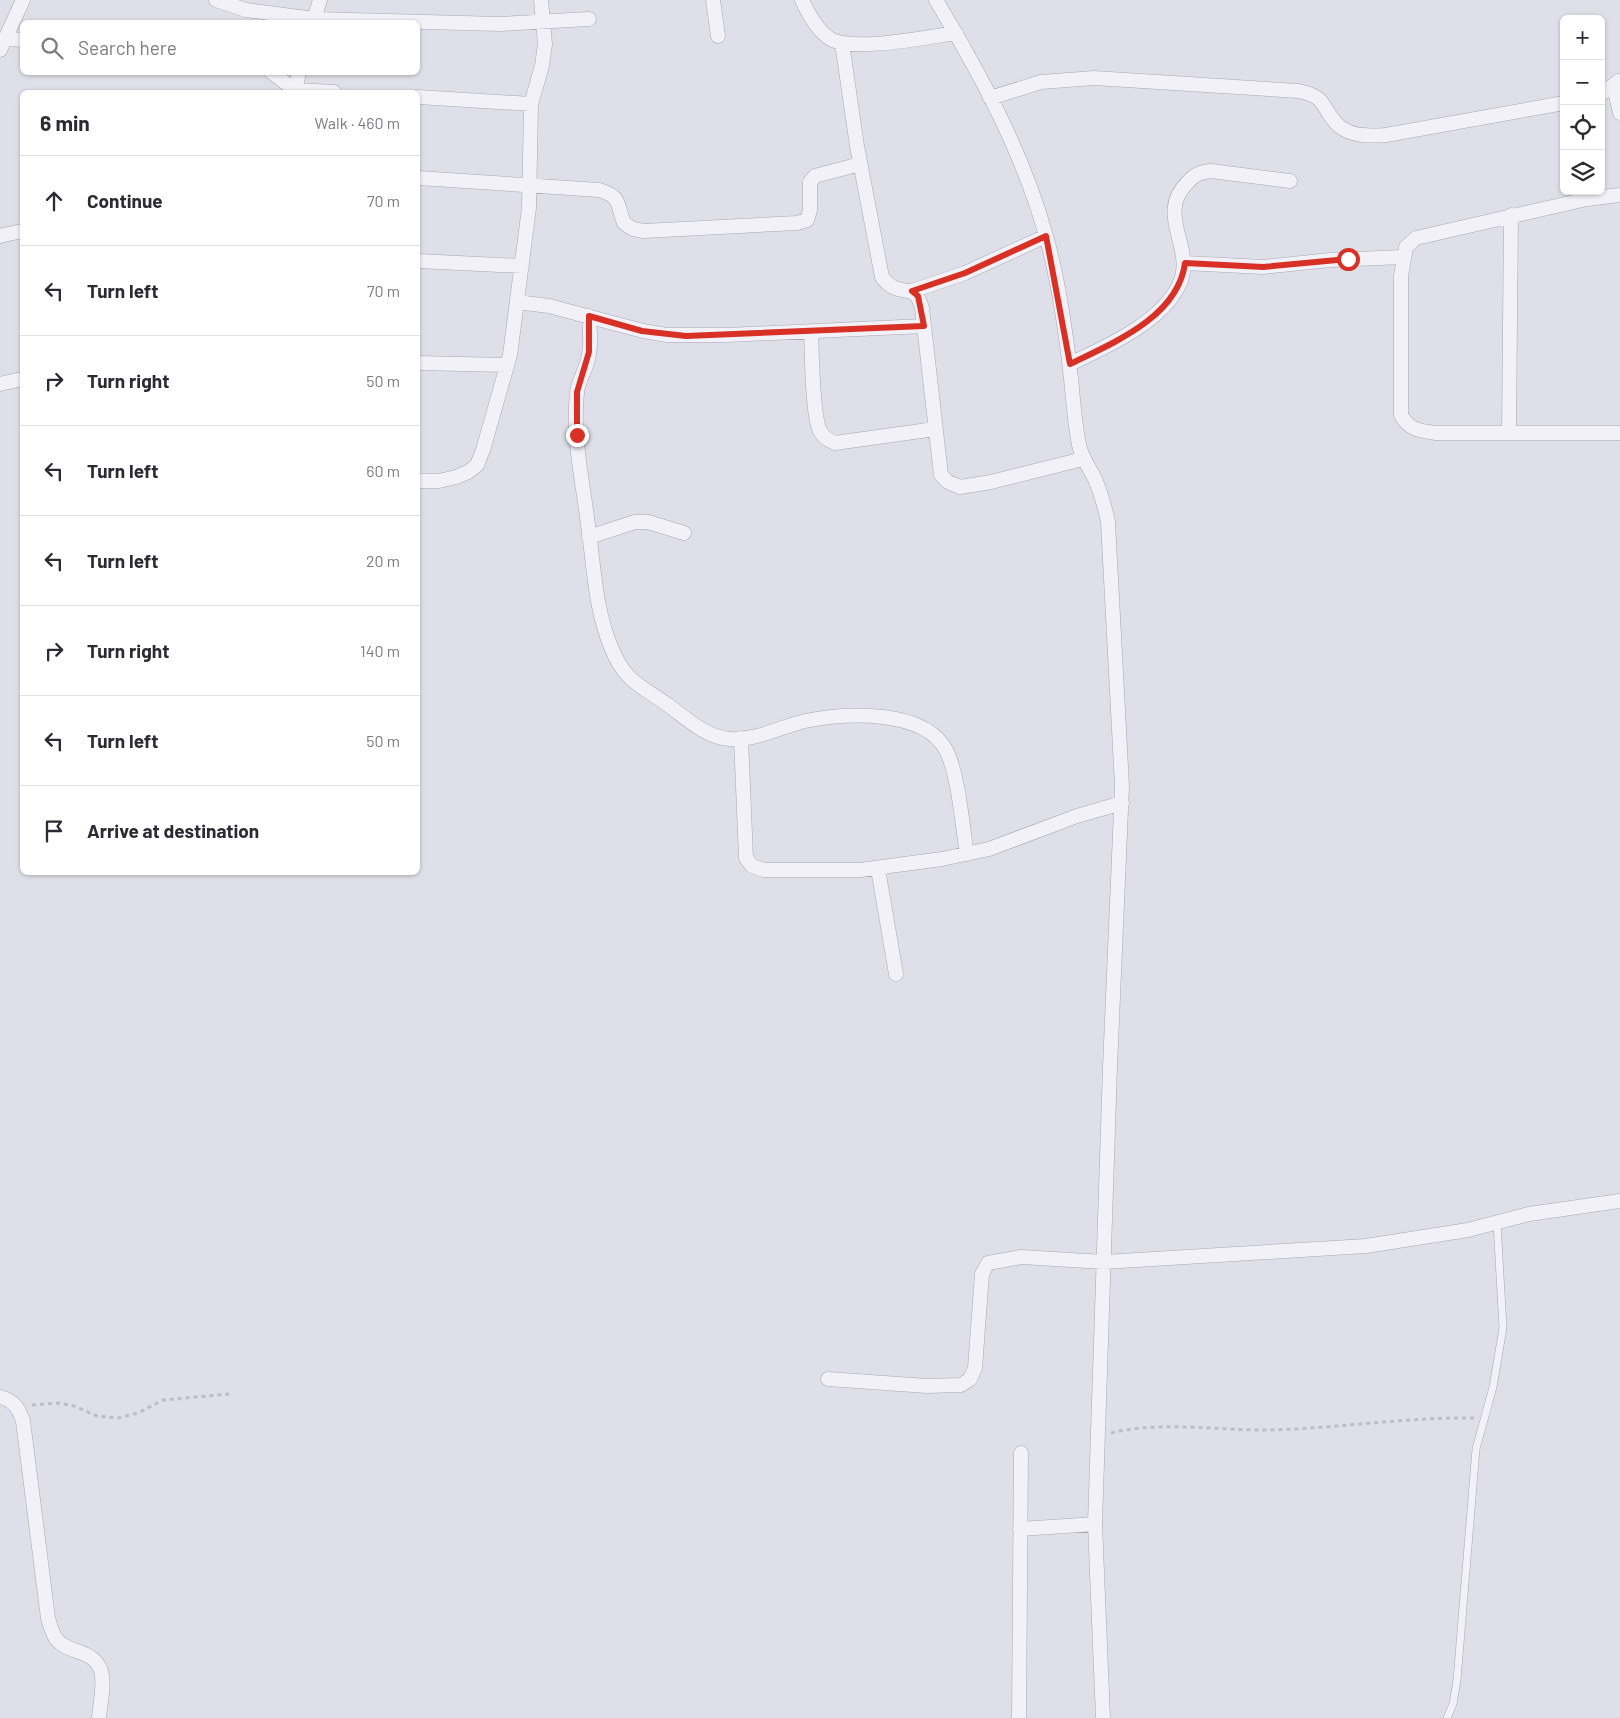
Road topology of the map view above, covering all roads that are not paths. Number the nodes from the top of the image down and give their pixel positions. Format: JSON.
{"nodes":[{"id":1,"x":23,"y":0,"type":"edge"},
{"id":2,"x":216,"y":0,"type":"edge"},
{"id":3,"x":320,"y":0,"type":"edge"},
{"id":4,"x":541,"y":0,"type":"edge"},
{"id":5,"x":713,"y":0,"type":"edge"},
{"id":6,"x":802,"y":0,"type":"edge"},
{"id":7,"x":936,"y":0,"type":"edge"},
{"id":8,"x":589,"y":19,"type":"dead end"},
{"id":9,"x":314,"y":20,"type":"edge"},
{"id":10,"x":420,"y":22,"type":"edge"},
{"id":11,"x":543,"y":22,"type":"junction"},
{"id":12,"x":956,"y":33,"type":"junction"},
{"id":13,"x":718,"y":36,"type":"dead end"},
{"id":14,"x":20,"y":40,"type":"edge"},
{"id":15,"x":842,"y":43,"type":"junction"},
{"id":16,"x":3,"y":44,"type":"edge"},
{"id":17,"x":274,"y":75,"type":"edge"},
{"id":18,"x":299,"y":75,"type":"edge"},
{"id":19,"x":1612,"y":87,"type":"edge"},
{"id":20,"x":294,"y":90,"type":"edge"},
{"id":21,"x":295,"y":90,"type":"edge"},
{"id":22,"x":420,"y":97,"type":"edge"},
{"id":23,"x":990,"y":98,"type":"junction"},
{"id":24,"x":531,"y":104,"type":"junction"},
{"id":25,"x":1560,"y":104,"type":"edge"},
{"id":26,"x":1620,"y":113,"type":"edge"},
{"id":27,"x":860,"y":164,"type":"junction"},
{"id":28,"x":420,"y":178,"type":"edge"},
{"id":29,"x":1290,"y":181,"type":"dead end"},
{"id":30,"x":529,"y":186,"type":"junction"},
{"id":31,"x":1620,"y":195,"type":"edge"},
{"id":32,"x":1511,"y":215,"type":"junction"},
{"id":33,"x":20,"y":231,"type":"edge"},
{"id":34,"x":0,"y":236,"type":"edge"},
{"id":35,"x":1046,"y":236,"type":"junction"},
{"id":36,"x":1404,"y":257,"type":"junction"},
{"id":37,"x":420,"y":261,"type":"edge"},
{"id":38,"x":1185,"y":263,"type":"junction"},
{"id":39,"x":522,"y":266,"type":"junction"},
{"id":40,"x":912,"y":291,"type":"junction"},
{"id":41,"x":517,"y":302,"type":"junction"},
{"id":42,"x":589,"y":316,"type":"junction"},
{"id":43,"x":924,"y":326,"type":"junction"},
{"id":44,"x":811,"y":331,"type":"junction"},
{"id":45,"x":420,"y":363,"type":"edge"},
{"id":46,"x":1070,"y":364,"type":"junction"},
{"id":47,"x":507,"y":365,"type":"junction"},
{"id":48,"x":20,"y":380,"type":"edge"},
{"id":49,"x":0,"y":384,"type":"edge"},
{"id":50,"x":935,"y":430,"type":"junction"},
{"id":51,"x":1509,"y":433,"type":"junction"},
{"id":52,"x":1620,"y":433,"type":"edge"},
{"id":53,"x":1082,"y":459,"type":"junction"},
{"id":54,"x":420,"y":481,"type":"edge"},
{"id":55,"x":684,"y":533,"type":"dead end"},
{"id":56,"x":590,"y":537,"type":"junction"},
{"id":57,"x":742,"y":738,"type":"junction"},
{"id":58,"x":1122,"y":803,"type":"junction"},
{"id":59,"x":967,"y":854,"type":"junction"},
{"id":60,"x":878,"y":869,"type":"junction"},
{"id":61,"x":896,"y":974,"type":"dead end"},
{"id":62,"x":1620,"y":1201,"type":"edge"},
{"id":63,"x":1497,"y":1223,"type":"junction"},
{"id":64,"x":1104,"y":1262,"type":"junction"},
{"id":65,"x":828,"y":1379,"type":"dead end"},
{"id":66,"x":0,"y":1398,"type":"edge"},
{"id":67,"x":1021,"y":1454,"type":"dead end"},
{"id":68,"x":1095,"y":1524,"type":"junction"},
{"id":69,"x":1020,"y":1529,"type":"junction"},
{"id":70,"x":99,"y":1718,"type":"edge"},
{"id":71,"x":1019,"y":1718,"type":"edge"},
{"id":72,"x":1103,"y":1718,"type":"edge"},
{"id":73,"x":1447,"y":1718,"type":"edge"}],
"edges":[{"from":1,"to":16,"type":"street"},
{"from":2,"to":9,"type":"street"},
{"from":3,"to":9,"type":"street"},
{"from":4,"to":11,"type":"street"},
{"from":5,"to":13,"type":"street"},
{"from":6,"to":15,"type":"street"},
{"from":7,"to":12,"type":"street"},
{"from":8,"to":11,"type":"street"},
{"from":10,"to":11,"type":"street"},
{"from":11,"to":24,"type":"street"},
{"from":12,"to":15,"type":"street"},
{"from":12,"to":23,"type":"street"},
{"from":14,"to":16,"type":"street"},
{"from":15,"to":27,"type":"street"},
{"from":17,"to":20,"type":"street"},
{"from":18,"to":21,"type":"street"},
{"from":19,"to":26,"type":"street"},
{"from":22,"to":24,"type":"street"},
{"from":23,"to":25,"type":"street"},
{"from":23,"to":35,"type":"street"},
{"from":24,"to":30,"type":"street"},
{"from":27,"to":30,"type":"street"},
{"from":27,"to":40,"type":"street"},
{"from":28,"to":30,"type":"street"},
{"from":29,"to":38,"type":"street"},
{"from":30,"to":39,"type":"street"},
{"from":31,"to":32,"type":"street"},
{"from":32,"to":36,"type":"street"},
{"from":32,"to":51,"type":"street"},
{"from":33,"to":34,"type":"street"},
{"from":35,"to":40,"type":"street"},
{"from":35,"to":46,"type":"street"},
{"from":36,"to":38,"type":"street"},
{"from":36,"to":51,"type":"street"},
{"from":37,"to":39,"type":"street"},
{"from":38,"to":46,"type":"street"},
{"from":39,"to":41,"type":"street"},
{"from":40,"to":43,"type":"street"},
{"from":41,"to":42,"type":"street"},
{"from":41,"to":47,"type":"street"},
{"from":42,"to":44,"type":"street"},
{"from":42,"to":56,"type":"street"},
{"from":43,"to":44,"type":"street"},
{"from":43,"to":50,"type":"street"},
{"from":44,"to":50,"type":"street"},
{"from":45,"to":47,"type":"street"},
{"from":46,"to":53,"type":"street"},
{"from":47,"to":54,"type":"street"},
{"from":48,"to":49,"type":"street"},
{"from":50,"to":53,"type":"street"},
{"from":51,"to":52,"type":"street"},
{"from":53,"to":58,"type":"street"},
{"from":55,"to":56,"type":"street"},
{"from":56,"to":57,"type":"street"},
{"from":57,"to":59,"type":"street"},
{"from":57,"to":60,"type":"street"},
{"from":58,"to":59,"type":"street"},
{"from":58,"to":64,"type":"street"},
{"from":59,"to":60,"type":"street"},
{"from":60,"to":61,"type":"street"},
{"from":62,"to":63,"type":"street"},
{"from":63,"to":64,"type":"street"},
{"from":63,"to":73,"type":"lane"},
{"from":64,"to":65,"type":"street"},
{"from":64,"to":68,"type":"street"},
{"from":66,"to":70,"type":"street"},
{"from":67,"to":69,"type":"street"},
{"from":68,"to":69,"type":"street"},
{"from":68,"to":72,"type":"street"},
{"from":69,"to":71,"type":"street"}]}
